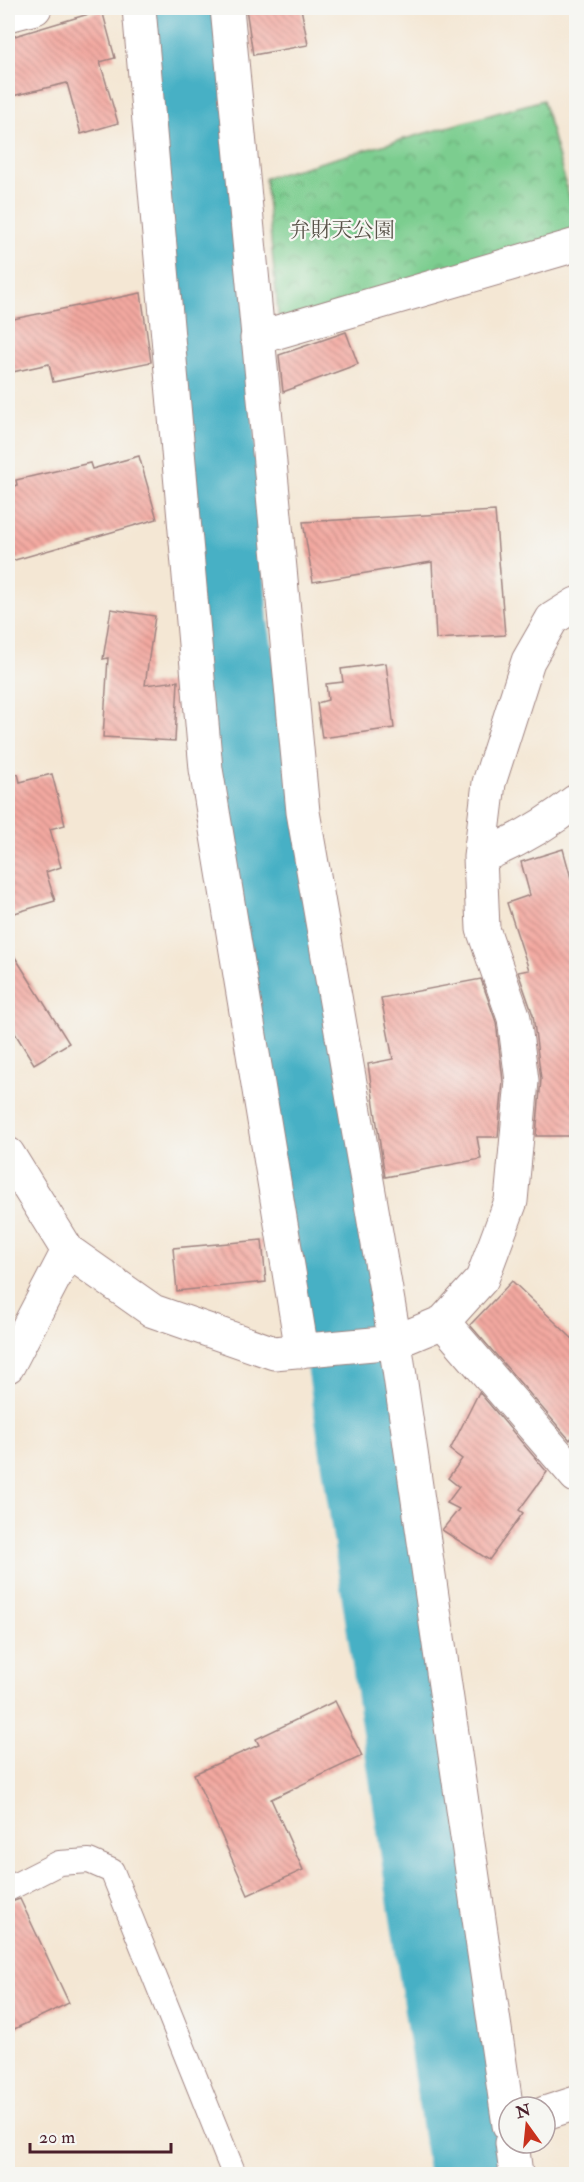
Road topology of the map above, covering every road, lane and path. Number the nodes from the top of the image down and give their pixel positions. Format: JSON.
{"nodes":[{"id":1,"x":35,"y":8,"type":"edge"},
{"id":2,"x":139,"y":8,"type":"edge"},
{"id":3,"x":227,"y":8,"type":"edge"},
{"id":4,"x":8,"y":15,"type":"edge"},
{"id":5,"x":576,"y":245,"type":"edge"},
{"id":6,"x":257,"y":338,"type":"junction"},
{"id":7,"x":576,"y":603,"type":"edge"},
{"id":8,"x":576,"y":801,"type":"edge"},
{"id":9,"x":480,"y":857,"type":"junction"},
{"id":10,"x":8,"y":1154,"type":"edge"},
{"id":11,"x":68,"y":1251,"type":"junction"},
{"id":12,"x":23,"y":1312,"type":"edge"},
{"id":13,"x":443,"y":1322,"type":"junction"},
{"id":14,"x":389,"y":1343,"type":"junction"},
{"id":15,"x":309,"y":1350,"type":"junction"},
{"id":16,"x":8,"y":1366,"type":"edge"},
{"id":17,"x":576,"y":1476,"type":"edge"},
{"id":18,"x":8,"y":1889,"type":"edge"},
{"id":19,"x":504,"y":2095,"type":"edge"},
{"id":20,"x":576,"y":2103,"type":"edge"},
{"id":21,"x":557,"y":2109,"type":"edge"},
{"id":22,"x":514,"y":2155,"type":"edge"},
{"id":23,"x":234,"y":2175,"type":"edge"},
{"id":24,"x":516,"y":2175,"type":"edge"}],
"edges":[{"from":1,"to":4,"type":"street"},
{"from":2,"to":15,"type":"street"},
{"from":3,"to":6,"type":"street"},
{"from":5,"to":6,"type":"street"},
{"from":6,"to":14,"type":"street"},
{"from":7,"to":9,"type":"street"},
{"from":8,"to":9,"type":"street"},
{"from":9,"to":13,"type":"street"},
{"from":10,"to":11,"type":"street"},
{"from":11,"to":12,"type":"street"},
{"from":11,"to":15,"type":"street"},
{"from":12,"to":16,"type":"street"},
{"from":13,"to":14,"type":"street"},
{"from":13,"to":17,"type":"street"},
{"from":14,"to":15,"type":"street"},
{"from":14,"to":19,"type":"street"},
{"from":18,"to":23,"type":"lane"},
{"from":20,"to":21,"type":"street"},
{"from":22,"to":24,"type":"street"}]}
